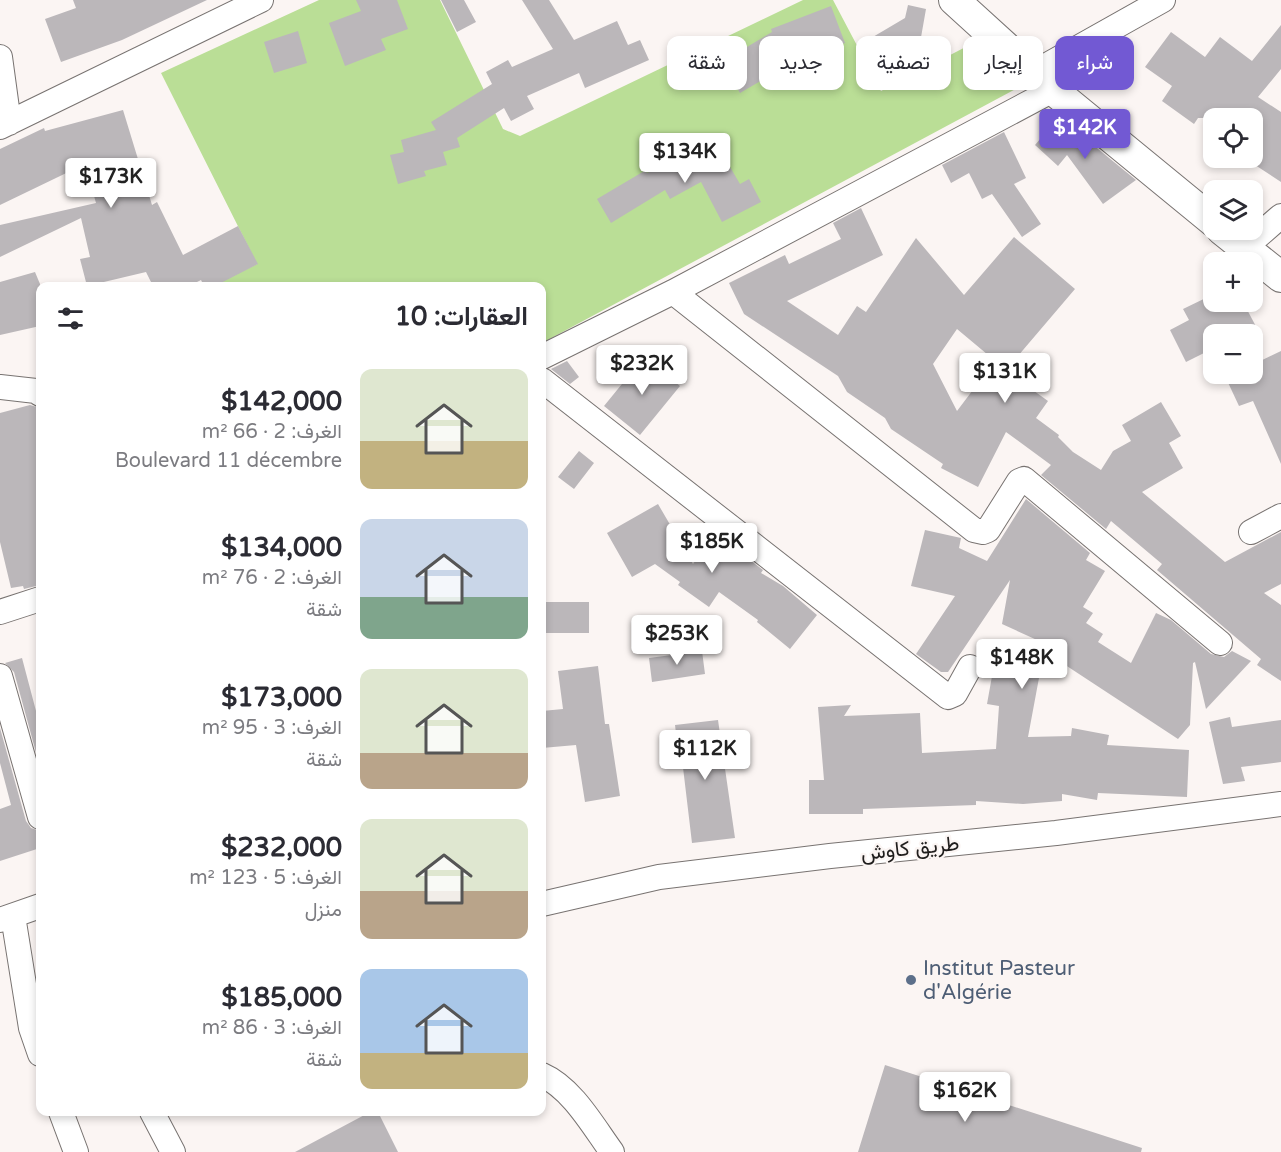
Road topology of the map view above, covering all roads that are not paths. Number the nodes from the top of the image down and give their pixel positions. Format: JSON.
{"nodes":[{"id":1,"x":261,"y":0,"type":"edge"},
{"id":2,"x":954,"y":0,"type":"edge"},
{"id":3,"x":1163,"y":0,"type":"edge"},
{"id":4,"x":994,"y":36,"type":"edge"},
{"id":5,"x":0,"y":57,"type":"edge"},
{"id":6,"x":1043,"y":81,"type":"joint"},
{"id":7,"x":1027,"y":90,"type":"edge"},
{"id":8,"x":5,"y":125,"type":"edge"},
{"id":9,"x":1203,"y":213,"type":"edge"},
{"id":10,"x":1281,"y":216,"type":"edge"},
{"id":11,"x":1263,"y":225,"type":"edge"},
{"id":12,"x":1234,"y":240,"type":"edge"},
{"id":13,"x":1281,"y":277,"type":"edge"},
{"id":14,"x":673,"y":292,"type":"junction"},
{"id":15,"x":546,"y":355,"type":"edge"},
{"id":16,"x":546,"y":383,"type":"edge"},
{"id":17,"x":0,"y":387,"type":"edge"},
{"id":18,"x":36,"y":391,"type":"edge"},
{"id":19,"x":1281,"y":516,"type":"edge"},
{"id":20,"x":1251,"y":532,"type":"dead end"},
{"id":21,"x":36,"y":600,"type":"edge"},
{"id":22,"x":0,"y":612,"type":"edge"},
{"id":23,"x":1220,"y":643,"type":"dead end"},
{"id":24,"x":970,"y":667,"type":"dead end"},
{"id":25,"x":0,"y":676,"type":"edge"},
{"id":26,"x":36,"y":803,"type":"edge"},
{"id":27,"x":1281,"y":804,"type":"edge"},
{"id":28,"x":546,"y":903,"type":"edge"},
{"id":29,"x":36,"y":907,"type":"edge"},
{"id":30,"x":7,"y":918,"type":"edge"},
{"id":31,"x":36,"y":1042,"type":"edge"},
{"id":32,"x":546,"y":1077,"type":"edge"},
{"id":33,"x":62,"y":1116,"type":"edge"},
{"id":34,"x":154,"y":1116,"type":"edge"},
{"id":35,"x":76,"y":1152,"type":"edge"},
{"id":36,"x":173,"y":1152,"type":"edge"},
{"id":37,"x":612,"y":1152,"type":"edge"}],
"edges":[{"from":1,"to":8,"type":"street"},
{"from":2,"to":4,"type":"main road"},
{"from":3,"to":6,"type":"street"},
{"from":5,"to":8,"type":"street"},
{"from":6,"to":9,"type":"main road"},
{"from":7,"to":14,"type":"street"},
{"from":10,"to":11,"type":"street"},
{"from":12,"to":13,"type":"main road"},
{"from":14,"to":15,"type":"street"},
{"from":14,"to":23,"type":"street"},
{"from":16,"to":24,"type":"street"},
{"from":17,"to":18,"type":"street"},
{"from":19,"to":20,"type":"street"},
{"from":21,"to":22,"type":"street"},
{"from":25,"to":26,"type":"street"},
{"from":27,"to":28,"type":"street","name":"طريق كاوش"},
{"from":29,"to":30,"type":"street"},
{"from":30,"to":31,"type":"street"},
{"from":32,"to":37,"type":"street"},
{"from":33,"to":35,"type":"street"},
{"from":34,"to":36,"type":"street"}]}
